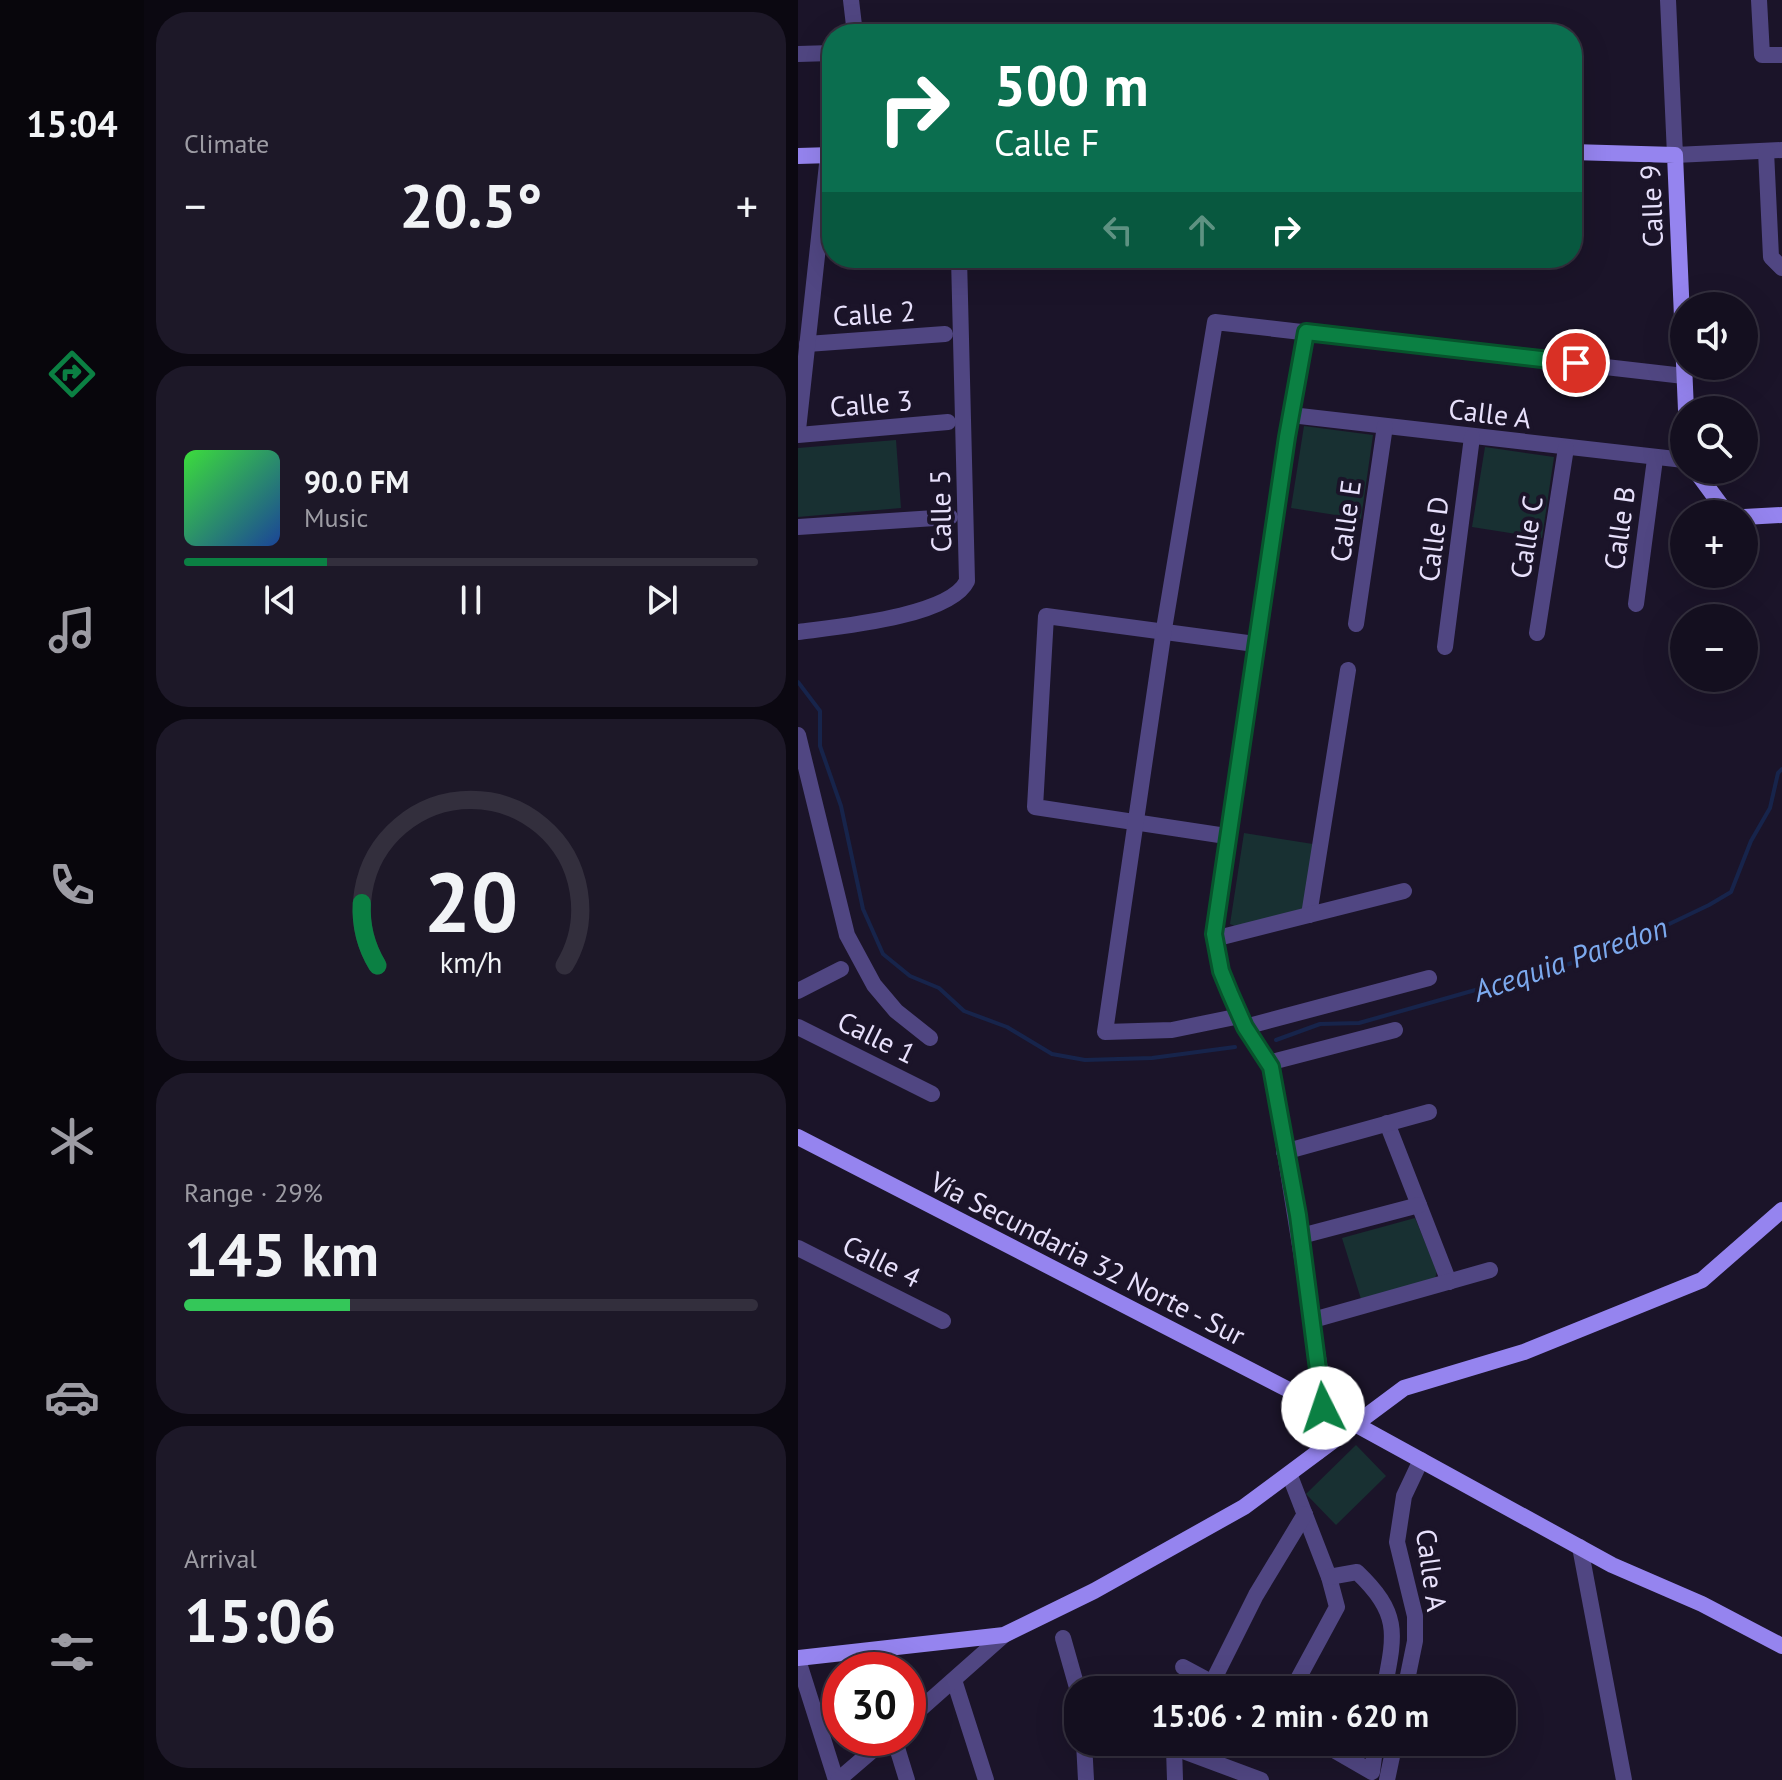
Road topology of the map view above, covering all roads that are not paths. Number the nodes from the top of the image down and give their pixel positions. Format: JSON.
{"nodes":[{"id":1,"x":851,"y":0,"type":"edge"},
{"id":2,"x":1668,"y":0,"type":"edge"},
{"id":3,"x":1759,"y":0,"type":"edge"},
{"id":4,"x":854,"y":24,"type":"edge"},
{"id":5,"x":822,"y":53,"type":"edge"},
{"id":6,"x":798,"y":54,"type":"edge"},
{"id":7,"x":1782,"y":55,"type":"edge"},
{"id":8,"x":1774,"y":150,"type":"edge"},
{"id":9,"x":1582,"y":152,"type":"edge"},
{"id":10,"x":822,"y":155,"type":"edge"},
{"id":11,"x":1675,"y":155,"type":"junction"},
{"id":12,"x":798,"y":156,"type":"edge"},
{"id":13,"x":822,"y":267,"type":"edge"},
{"id":14,"x":959,"y":268,"type":"edge"},
{"id":15,"x":1782,"y":268,"type":"edge"},
{"id":16,"x":1681,"y":292,"type":"edge"},
{"id":17,"x":1306,"y":332,"type":"junction"},
{"id":18,"x":945,"y":334,"type":"dead end"},
{"id":19,"x":807,"y":344,"type":"junction"},
{"id":20,"x":1670,"y":374,"type":"edge"},
{"id":21,"x":1291,"y":415,"type":"junction"},
{"id":22,"x":948,"y":422,"type":"dead end"},
{"id":23,"x":1385,"y":426,"type":"junction"},
{"id":24,"x":798,"y":433,"type":"edge"},
{"id":25,"x":1472,"y":437,"type":"junction"},
{"id":26,"x":1566,"y":448,"type":"junction"},
{"id":27,"x":1655,"y":459,"type":"junction"},
{"id":28,"x":1670,"y":460,"type":"edge"},
{"id":29,"x":1782,"y":515,"type":"edge"},
{"id":30,"x":1758,"y":516,"type":"edge"},
{"id":31,"x":950,"y":517,"type":"dead end"},
{"id":32,"x":798,"y":527,"type":"edge"},
{"id":33,"x":1636,"y":604,"type":"dead end"},
{"id":34,"x":1356,"y":624,"type":"dead end"},
{"id":35,"x":1164,"y":629,"type":"junction"},
{"id":36,"x":798,"y":632,"type":"edge"},
{"id":37,"x":1537,"y":633,"type":"dead end"},
{"id":38,"x":1255,"y":644,"type":"junction"},
{"id":39,"x":1445,"y":647,"type":"dead end"},
{"id":40,"x":1348,"y":670,"type":"dead end"},
{"id":41,"x":798,"y":735,"type":"edge"},
{"id":42,"x":1137,"y":823,"type":"junction"},
{"id":43,"x":1226,"y":836,"type":"junction"},
{"id":44,"x":1404,"y":891,"type":"dead end"},
{"id":45,"x":1309,"y":915,"type":"junction"},
{"id":46,"x":1214,"y":939,"type":"junction"},
{"id":47,"x":841,"y":969,"type":"dead end"},
{"id":48,"x":1429,"y":978,"type":"dead end"},
{"id":49,"x":798,"y":991,"type":"edge"},
{"id":50,"x":1242,"y":1021,"type":"junction"},
{"id":51,"x":798,"y":1027,"type":"edge"},
{"id":52,"x":1395,"y":1030,"type":"dead end"},
{"id":53,"x":930,"y":1038,"type":"dead end"},
{"id":54,"x":1268,"y":1063,"type":"junction"},
{"id":55,"x":932,"y":1094,"type":"dead end"},
{"id":56,"x":1429,"y":1112,"type":"dead end"},
{"id":57,"x":1387,"y":1123,"type":"junction"},
{"id":58,"x":798,"y":1137,"type":"edge"},
{"id":59,"x":1284,"y":1152,"type":"junction"},
{"id":60,"x":1419,"y":1205,"type":"junction"},
{"id":61,"x":1782,"y":1210,"type":"edge"},
{"id":62,"x":1301,"y":1236,"type":"junction"},
{"id":63,"x":798,"y":1248,"type":"edge"},
{"id":64,"x":1490,"y":1270,"type":"dead end"},
{"id":65,"x":1449,"y":1282,"type":"junction"},
{"id":66,"x":1313,"y":1320,"type":"junction"},
{"id":67,"x":943,"y":1321,"type":"dead end"},
{"id":68,"x":1323,"y":1408,"type":"junction"},
{"id":69,"x":1355,"y":1424,"type":"junction"},
{"id":70,"x":1318,"y":1452,"type":"junction"},
{"id":71,"x":1421,"y":1460,"type":"junction"},
{"id":72,"x":1290,"y":1476,"type":"junction"},
{"id":73,"x":1305,"y":1514,"type":"junction"},
{"id":74,"x":1580,"y":1547,"type":"junction"},
{"id":75,"x":1329,"y":1577,"type":"junction"},
{"id":76,"x":1004,"y":1635,"type":"junction"},
{"id":77,"x":1063,"y":1638,"type":"dead end"},
{"id":78,"x":1782,"y":1646,"type":"edge"},
{"id":79,"x":871,"y":1652,"type":"edge"},
{"id":80,"x":822,"y":1657,"type":"edge"},
{"id":81,"x":798,"y":1659,"type":"edge"},
{"id":82,"x":1183,"y":1667,"type":"dead end"},
{"id":83,"x":1074,"y":1676,"type":"edge"},
{"id":84,"x":1200,"y":1676,"type":"edge"},
{"id":85,"x":1223,"y":1676,"type":"edge"},
{"id":86,"x":1300,"y":1676,"type":"edge"},
{"id":87,"x":1386,"y":1676,"type":"edge"},
{"id":88,"x":1408,"y":1676,"type":"edge"},
{"id":89,"x":954,"y":1680,"type":"junction"},
{"id":90,"x":926,"y":1704,"type":"edge"},
{"id":91,"x":866,"y":1756,"type":"edge"},
{"id":92,"x":900,"y":1756,"type":"edge"},
{"id":93,"x":1085,"y":1756,"type":"edge"},
{"id":94,"x":1169,"y":1756,"type":"edge"},
{"id":95,"x":1196,"y":1756,"type":"edge"},
{"id":96,"x":1344,"y":1756,"type":"edge"},
{"id":97,"x":1374,"y":1756,"type":"edge"},
{"id":98,"x":1392,"y":1756,"type":"edge"},
{"id":99,"x":837,"y":1780,"type":"edge"},
{"id":100,"x":907,"y":1780,"type":"edge"},
{"id":101,"x":986,"y":1780,"type":"edge"},
{"id":102,"x":1086,"y":1780,"type":"edge"},
{"id":103,"x":1175,"y":1780,"type":"edge"},
{"id":104,"x":1261,"y":1780,"type":"edge"},
{"id":105,"x":1387,"y":1780,"type":"edge"},
{"id":106,"x":1624,"y":1780,"type":"edge"}],
"edges":[{"from":1,"to":4,"type":"street"},
{"from":2,"to":11,"type":"street","name":"Calle 9"},
{"from":3,"to":7,"type":"street"},
{"from":5,"to":6,"type":"street"},
{"from":8,"to":11,"type":"street"},
{"from":8,"to":15,"type":"street"},
{"from":9,"to":11,"type":"street"},
{"from":10,"to":12,"type":"street"},
{"from":11,"to":16,"type":"street","name":"Calle 9"},
{"from":13,"to":19,"type":"street"},
{"from":14,"to":36,"type":"street","name":"Calle 5"},
{"from":17,"to":20,"type":"street"},
{"from":17,"to":21,"type":"street"},
{"from":17,"to":35,"type":"street"},
{"from":18,"to":19,"type":"street","name":"Calle 2"},
{"from":19,"to":24,"type":"street"},
{"from":21,"to":23,"type":"street","name":"Calle A"},
{"from":21,"to":38,"type":"street"},
{"from":22,"to":24,"type":"street","name":"Calle 3"},
{"from":23,"to":25,"type":"street","name":"Calle A"},
{"from":23,"to":34,"type":"street","name":"Calle E"},
{"from":25,"to":26,"type":"street","name":"Calle A"},
{"from":25,"to":39,"type":"street","name":"Calle D"},
{"from":26,"to":27,"type":"street","name":"Calle A"},
{"from":26,"to":37,"type":"street","name":"Calle C"},
{"from":27,"to":28,"type":"street","name":"Calle A"},
{"from":27,"to":33,"type":"street","name":"Calle B"},
{"from":29,"to":30,"type":"street"},
{"from":31,"to":32,"type":"street"},
{"from":35,"to":38,"type":"street"},
{"from":35,"to":42,"type":"street"},
{"from":35,"to":42,"type":"street"},
{"from":38,"to":43,"type":"street"},
{"from":40,"to":45,"type":"street"},
{"from":41,"to":53,"type":"street"},
{"from":42,"to":43,"type":"street"},
{"from":42,"to":50,"type":"street"},
{"from":43,"to":46,"type":"street"},
{"from":44,"to":45,"type":"street"},
{"from":45,"to":46,"type":"street"},
{"from":46,"to":50,"type":"street"},
{"from":47,"to":49,"type":"street"},
{"from":48,"to":50,"type":"street"},
{"from":50,"to":54,"type":"street"},
{"from":51,"to":55,"type":"street","name":"Calle 1"},
{"from":52,"to":54,"type":"street"},
{"from":54,"to":59,"type":"street"},
{"from":56,"to":57,"type":"street"},
{"from":57,"to":59,"type":"street"},
{"from":57,"to":60,"type":"street"},
{"from":58,"to":68,"type":"street","name":"Vía Secundaria 32 Norte - Sur"},
{"from":59,"to":62,"type":"street"},
{"from":60,"to":62,"type":"street"},
{"from":60,"to":65,"type":"street"},
{"from":61,"to":69,"type":"street"},
{"from":62,"to":66,"type":"street"},
{"from":63,"to":67,"type":"street","name":"Calle 4"},
{"from":64,"to":65,"type":"street"},
{"from":65,"to":66,"type":"street"},
{"from":66,"to":68,"type":"street"},
{"from":68,"to":69,"type":"street","name":"Vía Secundaria 32 Norte - Sur"},
{"from":68,"to":70,"type":"street"},
{"from":69,"to":70,"type":"street"},
{"from":69,"to":71,"type":"street","name":"Vía Secundaria 32 Norte - Sur"},
{"from":70,"to":72,"type":"street"},
{"from":71,"to":74,"type":"street","name":"Vía Secundaria 32 Norte - Sur"},
{"from":71,"to":88,"type":"street","name":"Calle A"},
{"from":72,"to":73,"type":"street"},
{"from":72,"to":76,"type":"street"},
{"from":73,"to":75,"type":"street"},
{"from":73,"to":85,"type":"street"},
{"from":74,"to":78,"type":"street","name":"Vía Secundaria 32 Norte - Sur"},
{"from":74,"to":106,"type":"street"},
{"from":75,"to":86,"type":"street"},
{"from":75,"to":87,"type":"street"},
{"from":76,"to":79,"type":"street"},
{"from":76,"to":89,"type":"street"},
{"from":77,"to":83,"type":"street"},
{"from":80,"to":81,"type":"street"},
{"from":81,"to":99,"type":"street"},
{"from":82,"to":84,"type":"street"},
{"from":89,"to":90,"type":"street"},
{"from":89,"to":101,"type":"street"},
{"from":91,"to":99,"type":"street"},
{"from":92,"to":100,"type":"street"},
{"from":93,"to":102,"type":"street"},
{"from":94,"to":103,"type":"street"},
{"from":95,"to":104,"type":"street"},
{"from":96,"to":97,"type":"street"},
{"from":98,"to":105,"type":"street"}]}
